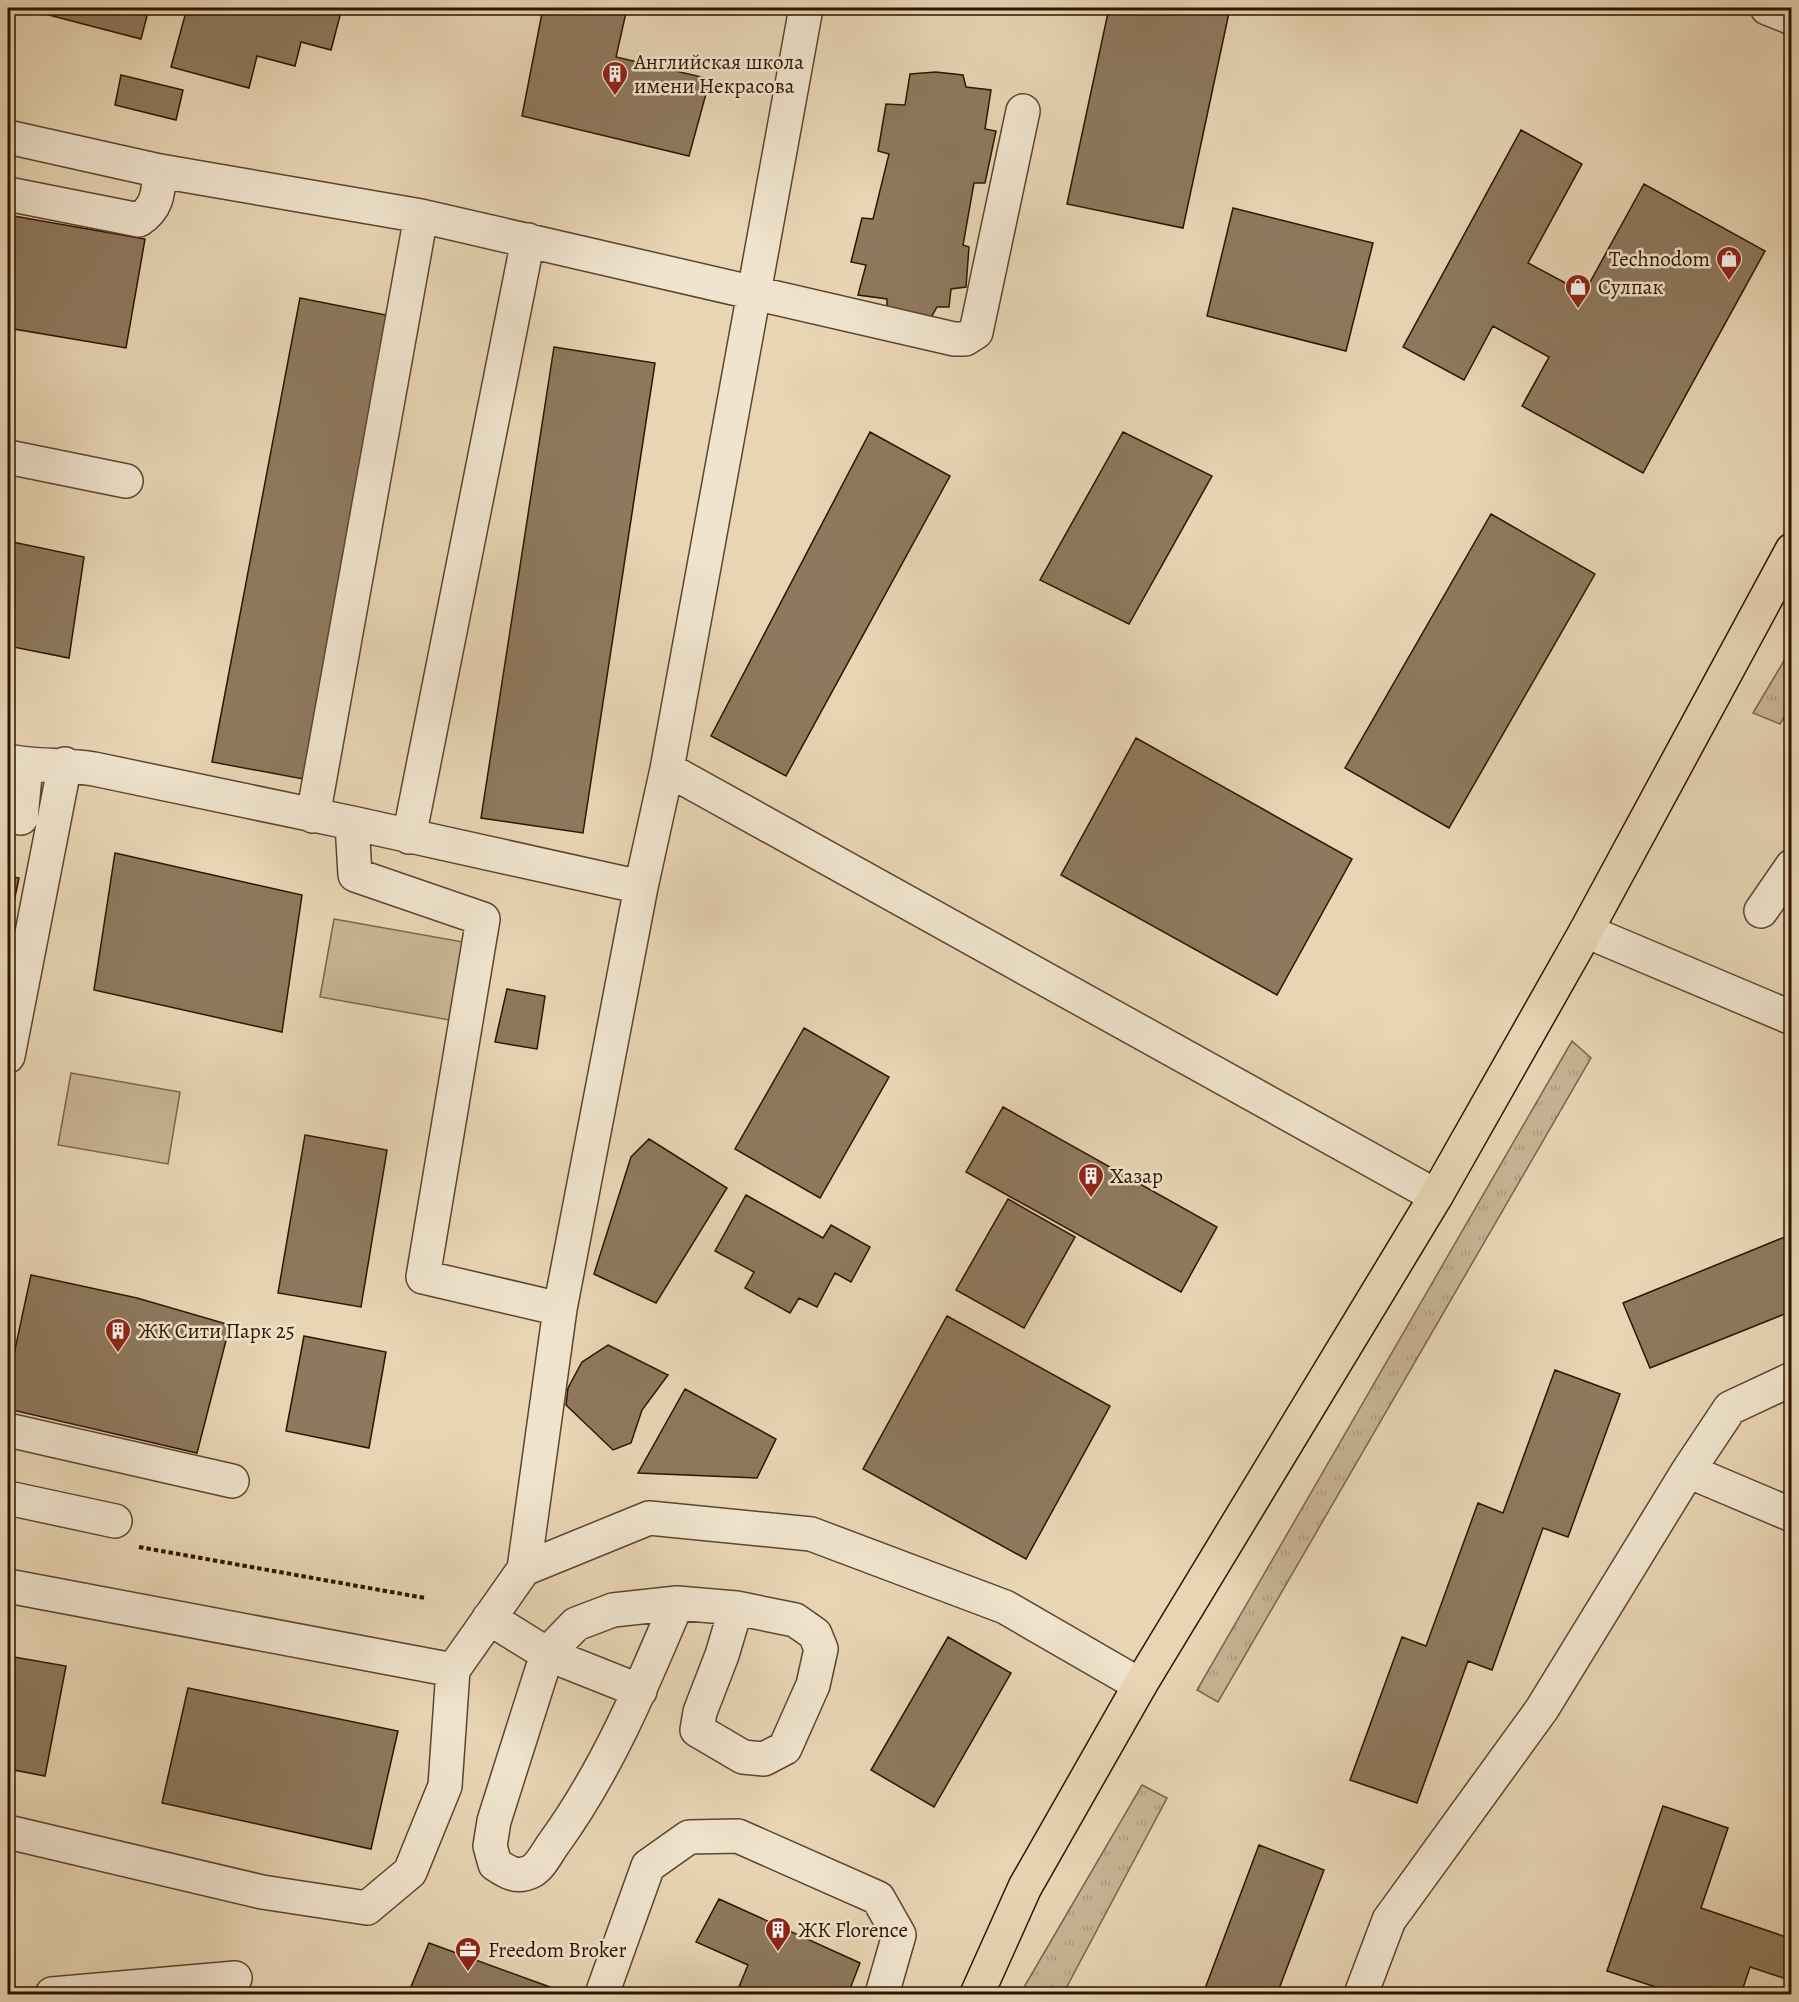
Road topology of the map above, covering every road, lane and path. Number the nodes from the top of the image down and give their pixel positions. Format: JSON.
{"nodes":[{"id":1,"x":806,"y":8,"type":"edge"},
{"id":2,"x":1767,"y":8,"type":"edge"},
{"id":3,"x":1791,"y":18,"type":"edge"},
{"id":4,"x":1023,"y":111,"type":"dead end"},
{"id":5,"x":8,"y":137,"type":"edge"},
{"id":6,"x":160,"y":171,"type":"junction"},
{"id":7,"x":8,"y":194,"type":"edge"},
{"id":8,"x":421,"y":216,"type":"junction"},
{"id":9,"x":528,"y":240,"type":"junction"},
{"id":10,"x":753,"y":292,"type":"junction"},
{"id":11,"x":8,"y":457,"type":"edge"},
{"id":12,"x":126,"y":481,"type":"dead end"},
{"id":13,"x":1791,"y":550,"type":"edge"},
{"id":14,"x":17,"y":763,"type":"edge"},
{"id":15,"x":65,"y":764,"type":"junction"},
{"id":16,"x":667,"y":769,"type":"junction"},
{"id":17,"x":8,"y":816,"type":"edge"},
{"id":18,"x":313,"y":816,"type":"junction"},
{"id":19,"x":352,"y":823,"type":"junction"},
{"id":20,"x":409,"y":837,"type":"junction"},
{"id":21,"x":1791,"y":866,"type":"edge"},
{"id":22,"x":640,"y":887,"type":"junction"},
{"id":23,"x":1761,"y":911,"type":"dead end"},
{"id":24,"x":1586,"y":931,"type":"junction"},
{"id":25,"x":1791,"y":1018,"type":"edge"},
{"id":26,"x":8,"y":1056,"type":"edge"},
{"id":27,"x":1436,"y":1197,"type":"junction"},
{"id":28,"x":560,"y":1309,"type":"junction"},
{"id":29,"x":1791,"y":1379,"type":"edge"},
{"id":30,"x":8,"y":1430,"type":"edge"},
{"id":31,"x":1688,"y":1471,"type":"junction"},
{"id":32,"x":232,"y":1481,"type":"dead end"},
{"id":33,"x":8,"y":1498,"type":"edge"},
{"id":34,"x":1791,"y":1515,"type":"edge"},
{"id":35,"x":115,"y":1521,"type":"dead end"},
{"id":36,"x":135,"y":1546,"type":"dead end"},
{"id":37,"x":524,"y":1569,"type":"junction"},
{"id":38,"x":8,"y":1586,"type":"edge"},
{"id":39,"x":425,"y":1598,"type":"dead end"},
{"id":40,"x":677,"y":1604,"type":"junction"},
{"id":41,"x":736,"y":1608,"type":"junction"},
{"id":42,"x":489,"y":1618,"type":"junction"},
{"id":43,"x":547,"y":1654,"type":"junction"},
{"id":44,"x":453,"y":1670,"type":"junction"},
{"id":45,"x":1140,"y":1685,"type":"junction"},
{"id":46,"x":640,"y":1691,"type":"junction"},
{"id":47,"x":8,"y":1832,"type":"edge"},
{"id":48,"x":235,"y":1978,"type":"dead end"},
{"id":49,"x":52,"y":1995,"type":"edge"},
{"id":50,"x":602,"y":1995,"type":"edge"},
{"id":51,"x":882,"y":1995,"type":"edge"},
{"id":52,"x":977,"y":1995,"type":"edge"},
{"id":53,"x":1362,"y":1995,"type":"edge"}],
"edges":[{"from":1,"to":10,"type":"street"},
{"from":2,"to":3,"type":"street"},
{"from":4,"to":10,"type":"street"},
{"from":5,"to":6,"type":"street"},
{"from":6,"to":7,"type":"street"},
{"from":6,"to":8,"type":"street"},
{"from":8,"to":9,"type":"street"},
{"from":8,"to":18,"type":"street"},
{"from":9,"to":10,"type":"street"},
{"from":9,"to":20,"type":"street"},
{"from":10,"to":16,"type":"street"},
{"from":11,"to":12,"type":"street"},
{"from":13,"to":24,"type":"main road"},
{"from":14,"to":15,"type":"street"},
{"from":14,"to":17,"type":"street"},
{"from":15,"to":18,"type":"street"},
{"from":15,"to":26,"type":"street"},
{"from":16,"to":22,"type":"street"},
{"from":16,"to":27,"type":"street"},
{"from":18,"to":19,"type":"street"},
{"from":19,"to":20,"type":"street"},
{"from":19,"to":28,"type":"street"},
{"from":20,"to":22,"type":"street"},
{"from":21,"to":23,"type":"street"},
{"from":22,"to":28,"type":"street"},
{"from":24,"to":25,"type":"street"},
{"from":24,"to":27,"type":"main road"},
{"from":27,"to":45,"type":"main road"},
{"from":28,"to":37,"type":"street"},
{"from":29,"to":31,"type":"street"},
{"from":30,"to":32,"type":"street"},
{"from":31,"to":34,"type":"street"},
{"from":31,"to":53,"type":"street"},
{"from":33,"to":35,"type":"street"},
{"from":36,"to":39,"type":"path"},
{"from":37,"to":42,"type":"street"},
{"from":37,"to":45,"type":"street"},
{"from":38,"to":44,"type":"street"},
{"from":40,"to":41,"type":"street"},
{"from":40,"to":43,"type":"street"},
{"from":40,"to":46,"type":"street"},
{"from":41,"to":41,"type":"street"},
{"from":42,"to":43,"type":"street"},
{"from":42,"to":44,"type":"street"},
{"from":43,"to":46,"type":"street"},
{"from":43,"to":46,"type":"street"},
{"from":44,"to":47,"type":"street"},
{"from":45,"to":52,"type":"main road"},
{"from":48,"to":49,"type":"street"},
{"from":50,"to":51,"type":"street"}]}
